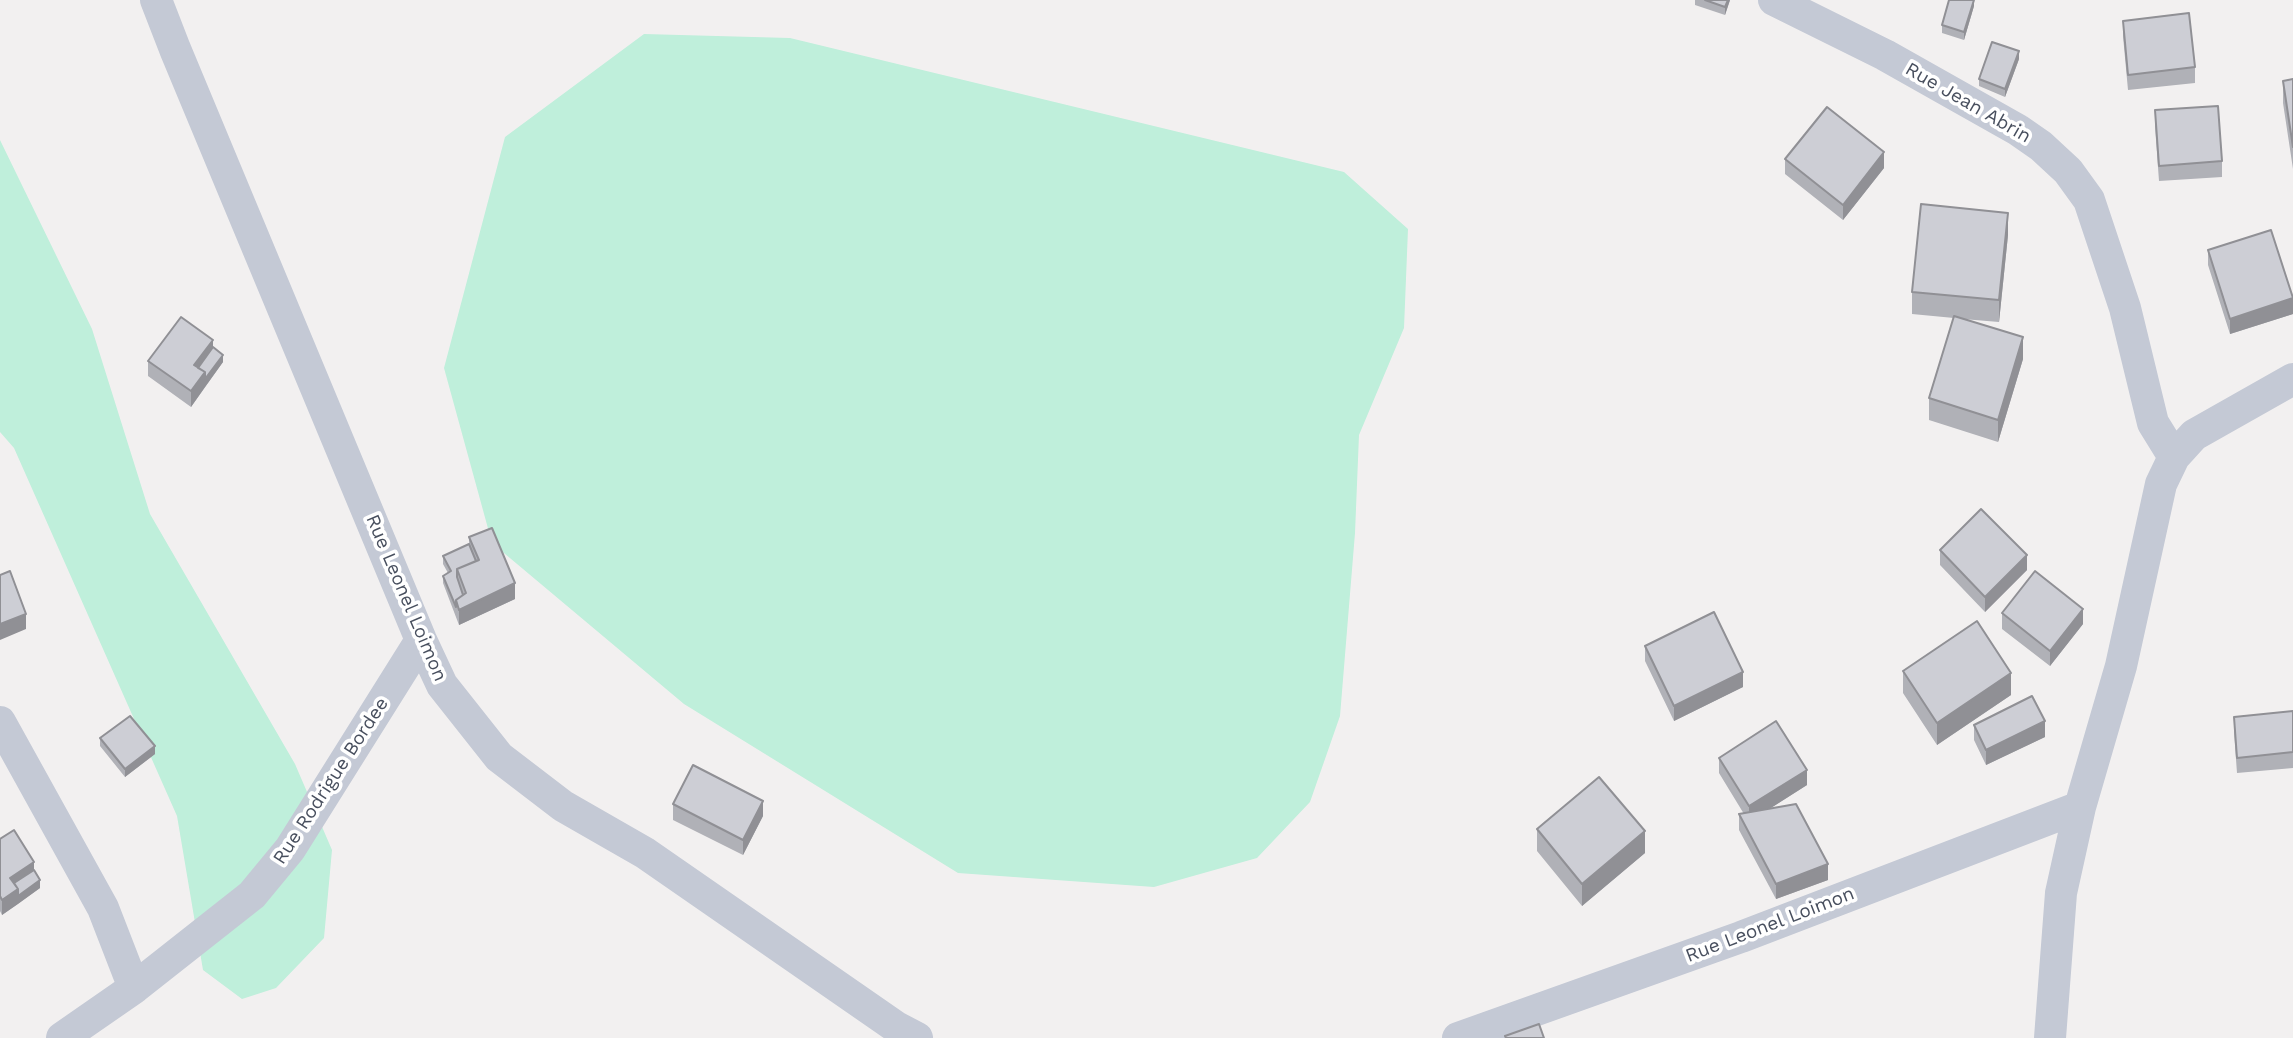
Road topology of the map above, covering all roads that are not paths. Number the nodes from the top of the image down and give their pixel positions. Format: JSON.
{"nodes":[{"id":1,"x":156,"y":0,"type":"edge"},
{"id":2,"x":1774,"y":0,"type":"edge"},
{"id":3,"x":2293,"y":379,"type":"edge"},
{"id":4,"x":2174,"y":457,"type":"junction"},
{"id":5,"x":421,"y":640,"type":"junction"},
{"id":6,"x":0,"y":722,"type":"edge"},
{"id":7,"x":2080,"y":807,"type":"junction"},
{"id":8,"x":134,"y":988,"type":"junction"},
{"id":9,"x":62,"y":1038,"type":"edge"},
{"id":10,"x":917,"y":1038,"type":"edge"},
{"id":11,"x":1458,"y":1038,"type":"edge"},
{"id":12,"x":2050,"y":1038,"type":"edge"}],
"edges":[{"from":1,"to":5,"type":"street","name":"Rue Leonel Loimon"},
{"from":2,"to":4,"type":"street","name":"Rue Jean Abrin"},
{"from":3,"to":4,"type":"street"},
{"from":4,"to":7,"type":"street"},
{"from":5,"to":8,"type":"street","name":"Rue Rodrigue Bordee"},
{"from":5,"to":10,"type":"street","name":"Rue Leonel Loimon"},
{"from":6,"to":8,"type":"street"},
{"from":7,"to":11,"type":"street","name":"Rue Leonel Loimon"},
{"from":7,"to":12,"type":"street"},
{"from":8,"to":9,"type":"street","name":"Rue Rodrigue Bordee"}]}
